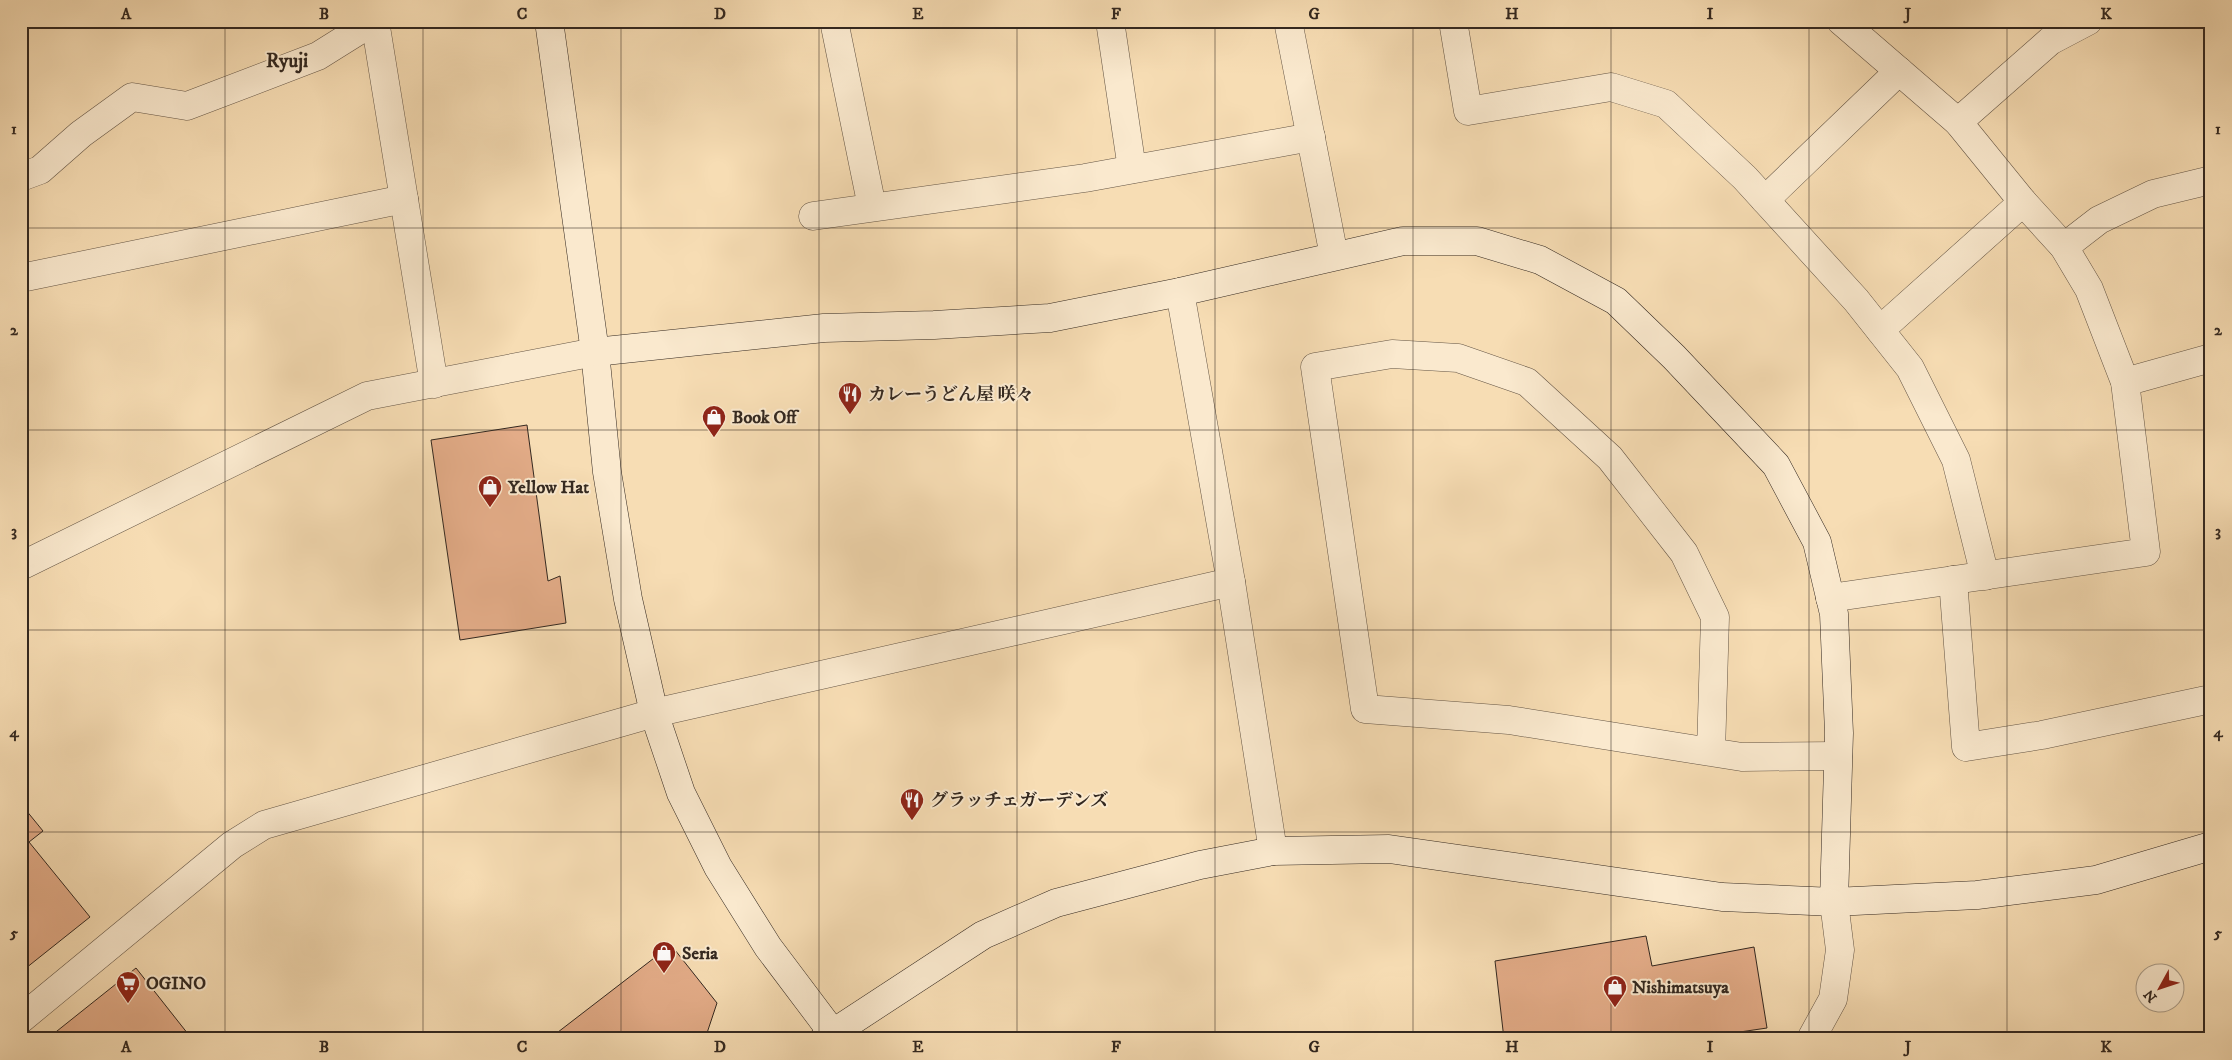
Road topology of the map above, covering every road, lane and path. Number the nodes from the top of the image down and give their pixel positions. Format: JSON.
{"nodes":[{"id":1,"x":374,"y":21,"type":"edge"},
{"id":2,"x":549,"y":21,"type":"edge"},
{"id":3,"x":834,"y":21,"type":"edge"},
{"id":4,"x":1110,"y":21,"type":"edge"},
{"id":5,"x":1288,"y":21,"type":"edge"},
{"id":6,"x":1453,"y":21,"type":"edge"},
{"id":7,"x":1841,"y":21,"type":"edge"},
{"id":8,"x":2088,"y":21,"type":"edge"},
{"id":9,"x":1899,"y":71,"type":"junction"},
{"id":10,"x":1958,"y":122,"type":"junction"},
{"id":11,"x":1311,"y":137,"type":"junction"},
{"id":12,"x":1132,"y":169,"type":"junction"},
{"id":13,"x":21,"y":177,"type":"edge"},
{"id":14,"x":2211,"y":180,"type":"edge"},
{"id":15,"x":404,"y":199,"type":"junction"},
{"id":16,"x":1765,"y":200,"type":"junction"},
{"id":17,"x":2023,"y":202,"type":"junction"},
{"id":18,"x":872,"y":207,"type":"junction"},
{"id":19,"x":813,"y":216,"type":"dead end"},
{"id":20,"x":2064,"y":248,"type":"junction"},
{"id":21,"x":1334,"y":256,"type":"junction"},
{"id":22,"x":21,"y":278,"type":"edge"},
{"id":23,"x":1180,"y":292,"type":"junction"},
{"id":24,"x":1880,"y":330,"type":"junction"},
{"id":25,"x":595,"y":352,"type":"junction"},
{"id":26,"x":2211,"y":358,"type":"edge"},
{"id":27,"x":2126,"y":382,"type":"junction"},
{"id":28,"x":434,"y":384,"type":"junction"},
{"id":29,"x":21,"y":566,"type":"edge"},
{"id":30,"x":1985,"y":576,"type":"junction"},
{"id":31,"x":1954,"y":580,"type":"junction"},
{"id":32,"x":1231,"y":582,"type":"junction"},
{"id":33,"x":1830,"y":598,"type":"junction"},
{"id":34,"x":2211,"y":699,"type":"edge"},
{"id":35,"x":654,"y":713,"type":"junction"},
{"id":36,"x":1711,"y":752,"type":"junction"},
{"id":37,"x":1838,"y":756,"type":"junction"},
{"id":38,"x":2211,"y":846,"type":"edge"},
{"id":39,"x":1273,"y":851,"type":"junction"},
{"id":40,"x":1834,"y":902,"type":"junction"},
{"id":41,"x":21,"y":1019,"type":"edge"},
{"id":42,"x":828,"y":1036,"type":"edge"},
{"id":43,"x":1811,"y":1039,"type":"edge"}],
"edges":[{"from":1,"to":13,"type":"street"},
{"from":1,"to":15,"type":"street"},
{"from":2,"to":25,"type":"street"},
{"from":3,"to":18,"type":"street"},
{"from":4,"to":12,"type":"street"},
{"from":5,"to":11,"type":"street"},
{"from":6,"to":16,"type":"street"},
{"from":7,"to":9,"type":"street"},
{"from":8,"to":10,"type":"street"},
{"from":9,"to":10,"type":"street"},
{"from":9,"to":16,"type":"street"},
{"from":10,"to":17,"type":"street"},
{"from":11,"to":12,"type":"street"},
{"from":11,"to":21,"type":"street"},
{"from":12,"to":18,"type":"street"},
{"from":14,"to":20,"type":"street"},
{"from":15,"to":22,"type":"street"},
{"from":15,"to":28,"type":"street"},
{"from":16,"to":24,"type":"street"},
{"from":17,"to":20,"type":"street"},
{"from":17,"to":24,"type":"street"},
{"from":18,"to":19,"type":"street"},
{"from":20,"to":27,"type":"street"},
{"from":21,"to":23,"type":"street"},
{"from":21,"to":33,"type":"street"},
{"from":23,"to":25,"type":"street"},
{"from":23,"to":32,"type":"street"},
{"from":24,"to":30,"type":"street"},
{"from":25,"to":28,"type":"street"},
{"from":25,"to":35,"type":"street"},
{"from":26,"to":27,"type":"street"},
{"from":27,"to":30,"type":"street"},
{"from":28,"to":29,"type":"street"},
{"from":30,"to":31,"type":"street"},
{"from":31,"to":33,"type":"street"},
{"from":31,"to":34,"type":"street"},
{"from":32,"to":35,"type":"street"},
{"from":32,"to":39,"type":"street"},
{"from":33,"to":37,"type":"street"},
{"from":35,"to":41,"type":"street"},
{"from":35,"to":42,"type":"street"},
{"from":36,"to":36,"type":"street"},
{"from":36,"to":37,"type":"street"},
{"from":37,"to":40,"type":"street"},
{"from":38,"to":40,"type":"street"},
{"from":39,"to":40,"type":"street"},
{"from":39,"to":42,"type":"street"},
{"from":40,"to":43,"type":"street"}]}
